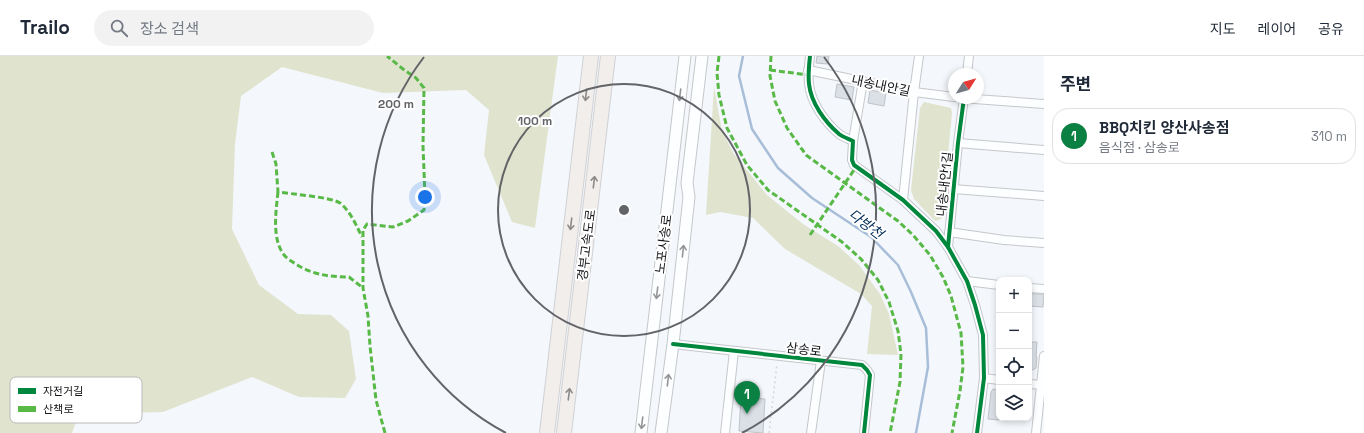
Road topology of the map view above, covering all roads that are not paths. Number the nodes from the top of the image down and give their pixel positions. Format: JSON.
{"nodes":[{"id":1,"x":591,"y":56,"type":"edge"},
{"id":2,"x":608,"y":56,"type":"edge"},
{"id":3,"x":685,"y":56,"type":"edge"},
{"id":4,"x":702,"y":56,"type":"edge"},
{"id":5,"x":810,"y":56,"type":"edge"},
{"id":6,"x":920,"y":56,"type":"edge"},
{"id":7,"x":969,"y":56,"type":"edge"},
{"id":8,"x":968,"y":68,"type":"edge"},
{"id":9,"x":808,"y":70,"type":"junction"},
{"id":10,"x":863,"y":81,"type":"junction"},
{"id":11,"x":914,"y":92,"type":"junction"},
{"id":12,"x":948,"y":96,"type":"edge"},
{"id":13,"x":984,"y":100,"type":"edge"},
{"id":14,"x":963,"y":104,"type":"edge"},
{"id":15,"x":1044,"y":104,"type":"edge"},
{"id":16,"x":853,"y":141,"type":"junction"},
{"id":17,"x":958,"y":143,"type":"junction"},
{"id":18,"x":1044,"y":150,"type":"edge"},
{"id":19,"x":953,"y":189,"type":"junction"},
{"id":20,"x":1044,"y":196,"type":"edge"},
{"id":21,"x":903,"y":200,"type":"junction"},
{"id":22,"x":949,"y":232,"type":"junction"},
{"id":23,"x":1044,"y":243,"type":"edge"},
{"id":24,"x":948,"y":247,"type":"junction"},
{"id":25,"x":967,"y":282,"type":"junction"},
{"id":26,"x":996,"y":285,"type":"edge"},
{"id":27,"x":1032,"y":288,"type":"edge"},
{"id":28,"x":1044,"y":289,"type":"edge"},
{"id":29,"x":673,"y":344,"type":"junction"},
{"id":30,"x":734,"y":351,"type":"junction"},
{"id":31,"x":1044,"y":356,"type":"edge"},
{"id":32,"x":821,"y":361,"type":"junction"},
{"id":33,"x":984,"y":378,"type":"junction"},
{"id":34,"x":996,"y":380,"type":"edge"},
{"id":35,"x":1032,"y":384,"type":"edge"},
{"id":36,"x":1043,"y":385,"type":"edge"},
{"id":37,"x":547,"y":433,"type":"edge"},
{"id":38,"x":564,"y":433,"type":"edge"},
{"id":39,"x":641,"y":433,"type":"edge"},
{"id":40,"x":661,"y":433,"type":"edge"},
{"id":41,"x":725,"y":433,"type":"edge"},
{"id":42,"x":811,"y":433,"type":"edge"},
{"id":43,"x":864,"y":433,"type":"edge"},
{"id":44,"x":977,"y":433,"type":"edge"},
{"id":45,"x":1036,"y":433,"type":"edge"}],
"edges":[{"from":1,"to":37,"type":"highway","name":"경부고속도로","one_way":true},
{"from":38,"to":2,"type":"highway","name":"경부고속도로","one_way":true},
{"from":3,"to":39,"type":"main road","name":"노포사송로","one_way":true},
{"from":29,"to":4,"type":"main road","name":"노포사송로","one_way":true},
{"from":5,"to":9,"type":"street"},
{"from":6,"to":11,"type":"street"},
{"from":7,"to":8,"type":"street"},
{"from":9,"to":10,"type":"street","name":"내송내안길"},
{"from":9,"to":16,"type":"street"},
{"from":10,"to":11,"type":"street","name":"내송내안길"},
{"from":10,"to":16,"type":"street"},
{"from":11,"to":12,"type":"street","name":"내송내안길"},
{"from":11,"to":21,"type":"street"},
{"from":13,"to":15,"type":"street"},
{"from":14,"to":17,"type":"street","name":"내송내안1길"},
{"from":16,"to":21,"type":"street"},
{"from":17,"to":18,"type":"street"},
{"from":17,"to":19,"type":"street","name":"내송내안1길"},
{"from":19,"to":20,"type":"street"},
{"from":19,"to":22,"type":"street","name":"내송내안1길"},
{"from":21,"to":24,"type":"street"},
{"from":22,"to":23,"type":"street"},
{"from":22,"to":24,"type":"street","name":"내송내안1길"},
{"from":24,"to":25,"type":"street"},
{"from":25,"to":26,"type":"street"},
{"from":25,"to":33,"type":"street"},
{"from":27,"to":28,"type":"street"},
{"from":29,"to":30,"type":"street","name":"삼송로"},
{"from":40,"to":29,"type":"main road","name":"노포사송로","one_way":true},
{"from":30,"to":32,"type":"street","name":"삼송로"},
{"from":30,"to":41,"type":"street"},
{"from":31,"to":36,"type":"street"},
{"from":32,"to":42,"type":"street","name":"삼송로"},
{"from":32,"to":43,"type":"street","name":"삼송로"},
{"from":33,"to":34,"type":"street"},
{"from":33,"to":44,"type":"street"},
{"from":35,"to":36,"type":"street"},
{"from":36,"to":45,"type":"street"}]}
